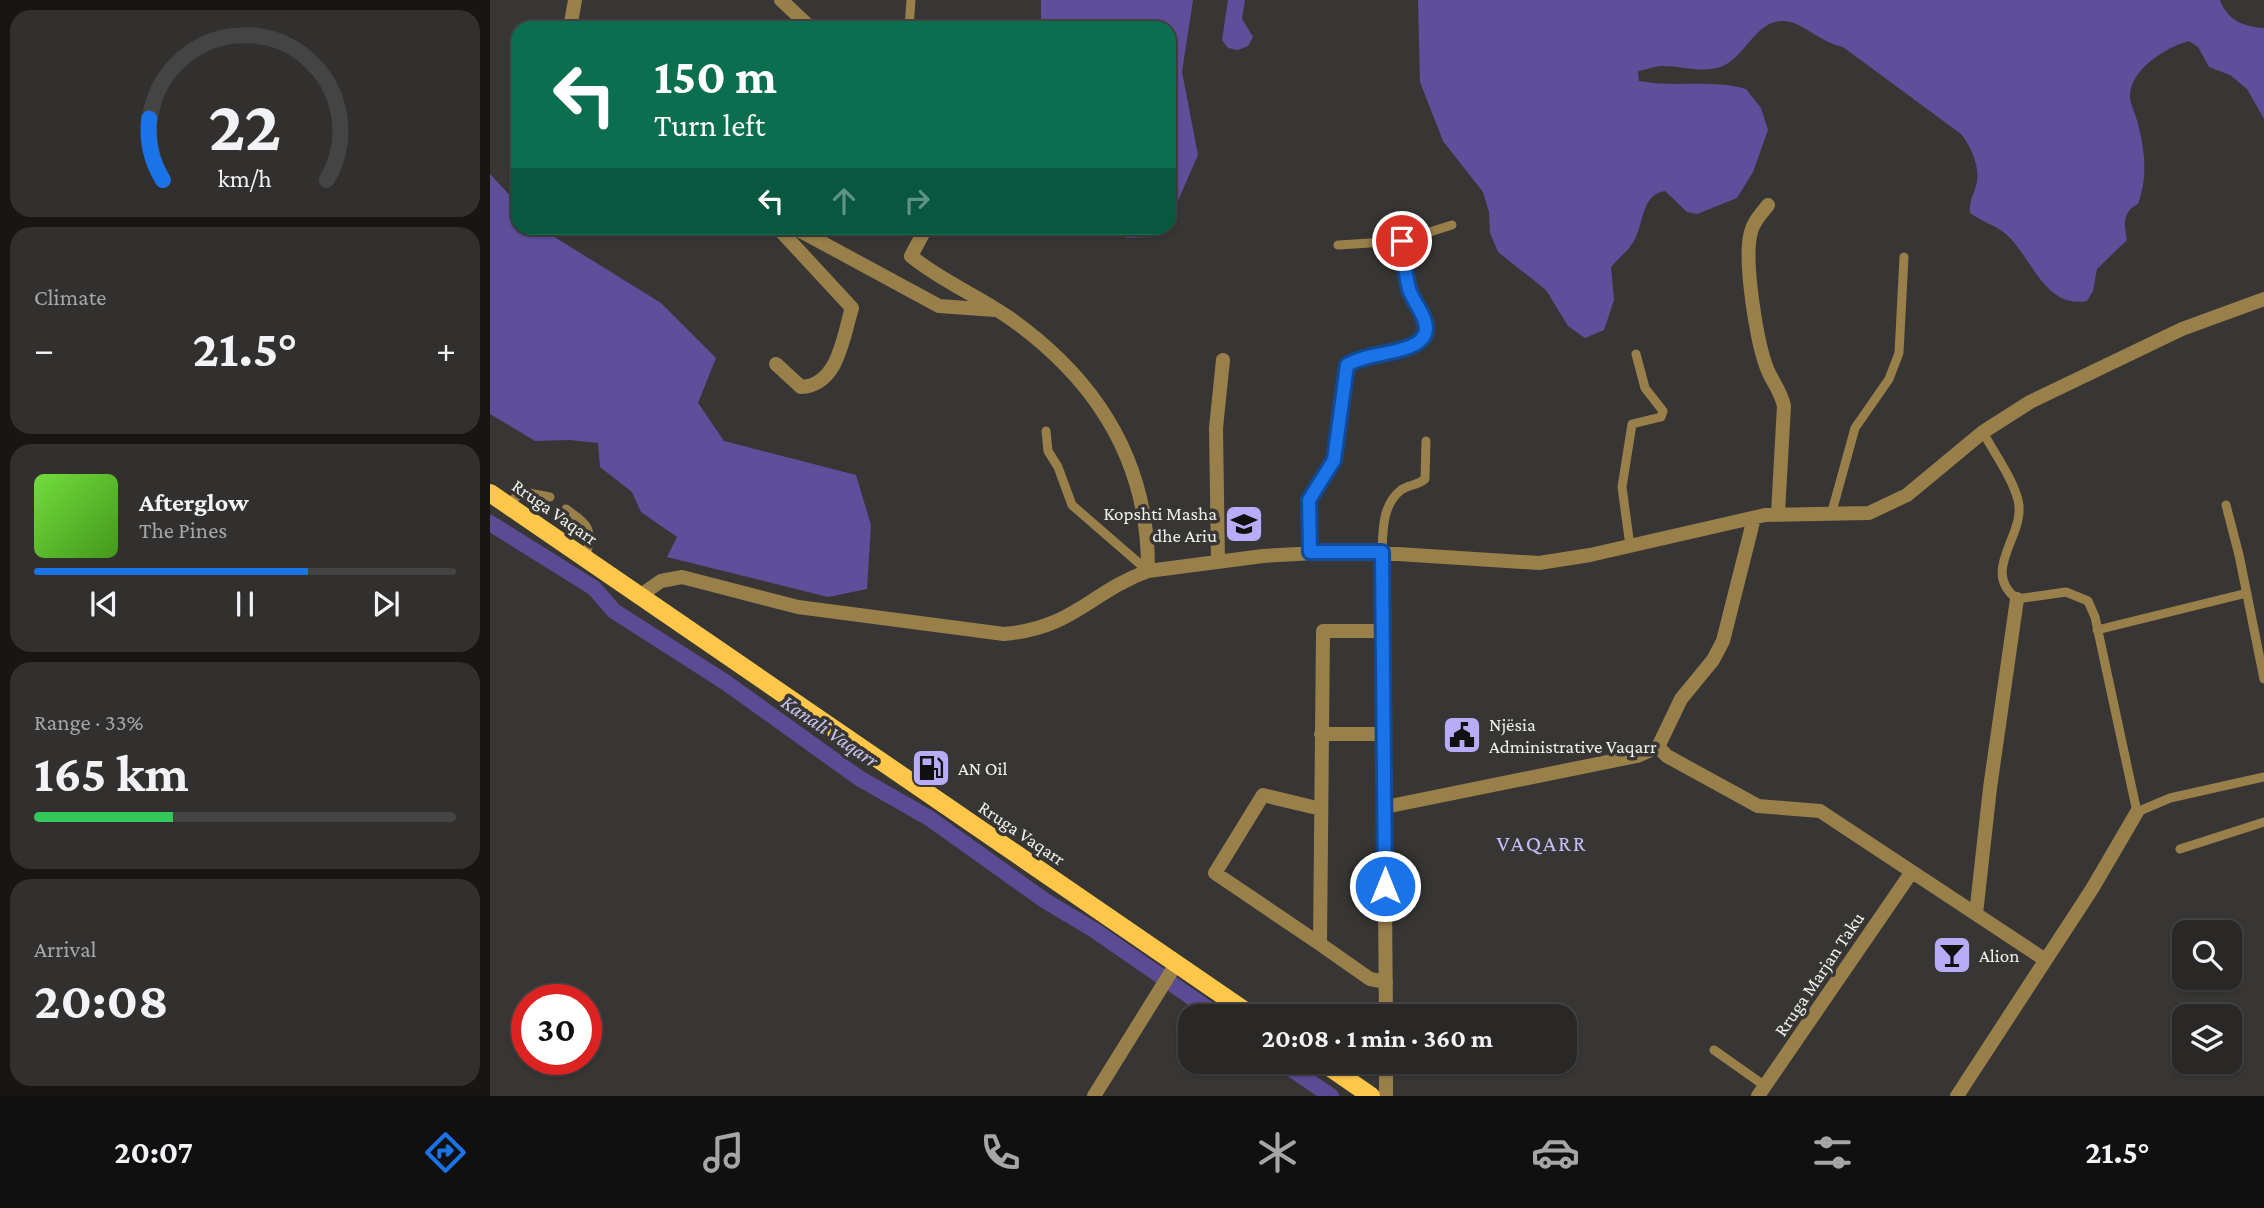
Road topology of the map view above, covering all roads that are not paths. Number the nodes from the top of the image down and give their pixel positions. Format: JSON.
{"nodes":[{"id":1,"x":575,"y":0,"type":"edge"},
{"id":2,"x":781,"y":0,"type":"edge"},
{"id":3,"x":911,"y":0,"type":"edge"},
{"id":4,"x":571,"y":21,"type":"edge"},
{"id":5,"x":804,"y":21,"type":"edge"},
{"id":6,"x":910,"y":21,"type":"edge"},
{"id":7,"x":1768,"y":205,"type":"dead end"},
{"id":8,"x":1452,"y":225,"type":"dead end"},
{"id":9,"x":784,"y":235,"type":"edge"},
{"id":10,"x":808,"y":235,"type":"edge"},
{"id":11,"x":922,"y":235,"type":"edge"},
{"id":12,"x":1402,"y":241,"type":"junction"},
{"id":13,"x":1338,"y":245,"type":"dead end"},
{"id":14,"x":1903,"y":257,"type":"dead end"},
{"id":15,"x":2264,"y":299,"type":"edge"},
{"id":16,"x":997,"y":310,"type":"junction"},
{"id":17,"x":1636,"y":354,"type":"dead end"},
{"id":18,"x":1223,"y":360,"type":"dead end"},
{"id":19,"x":776,"y":364,"type":"dead end"},
{"id":20,"x":1046,"y":431,"type":"dead end"},
{"id":21,"x":1983,"y":432,"type":"junction"},
{"id":22,"x":1426,"y":441,"type":"dead end"},
{"id":23,"x":490,"y":494,"type":"edge"},
{"id":24,"x":550,"y":497,"type":"dead end"},
{"id":25,"x":506,"y":504,"type":"junction"},
{"id":26,"x":2225,"y":505,"type":"dead end"},
{"id":27,"x":566,"y":509,"type":"dead end"},
{"id":28,"x":1778,"y":513,"type":"junction"},
{"id":29,"x":1831,"y":515,"type":"junction"},
{"id":30,"x":1754,"y":517,"type":"junction"},
{"id":31,"x":1630,"y":546,"type":"junction"},
{"id":32,"x":1310,"y":552,"type":"junction"},
{"id":33,"x":1382,"y":552,"type":"junction"},
{"id":34,"x":586,"y":560,"type":"junction"},
{"id":35,"x":1218,"y":562,"type":"junction"},
{"id":36,"x":1148,"y":571,"type":"junction"},
{"id":37,"x":2248,"y":593,"type":"junction"},
{"id":38,"x":638,"y":597,"type":"junction"},
{"id":39,"x":2017,"y":599,"type":"junction"},
{"id":40,"x":2097,"y":630,"type":"junction"},
{"id":41,"x":1383,"y":631,"type":"junction"},
{"id":42,"x":2264,"y":679,"type":"edge"},
{"id":43,"x":1321,"y":734,"type":"junction"},
{"id":44,"x":1384,"y":734,"type":"junction"},
{"id":45,"x":1658,"y":747,"type":"junction"},
{"id":46,"x":2264,"y":777,"type":"edge"},
{"id":47,"x":1385,"y":807,"type":"junction"},
{"id":48,"x":1321,"y":809,"type":"junction"},
{"id":49,"x":2137,"y":812,"type":"junction"},
{"id":50,"x":2264,"y":822,"type":"edge"},
{"id":51,"x":2180,"y":849,"type":"dead end"},
{"id":52,"x":1911,"y":873,"type":"junction"},
{"id":53,"x":1976,"y":914,"type":"junction"},
{"id":54,"x":1320,"y":944,"type":"junction"},
{"id":55,"x":2044,"y":959,"type":"junction"},
{"id":56,"x":1168,"y":976,"type":"junction"},
{"id":57,"x":1386,"y":982,"type":"junction"},
{"id":58,"x":1227,"y":1004,"type":"edge"},
{"id":59,"x":1386,"y":1004,"type":"edge"},
{"id":60,"x":1714,"y":1050,"type":"dead end"},
{"id":61,"x":1339,"y":1074,"type":"edge"},
{"id":62,"x":1386,"y":1074,"type":"edge"},
{"id":63,"x":1762,"y":1091,"type":"edge"},
{"id":64,"x":1094,"y":1096,"type":"edge"},
{"id":65,"x":1371,"y":1096,"type":"edge"},
{"id":66,"x":1387,"y":1096,"type":"edge"},
{"id":67,"x":1958,"y":1096,"type":"edge"}],
"edges":[{"from":1,"to":4,"type":"street"},
{"from":2,"to":5,"type":"street"},
{"from":3,"to":6,"type":"lane"},
{"from":7,"to":28,"type":"street"},
{"from":8,"to":12,"type":"lane"},
{"from":9,"to":19,"type":"street"},
{"from":10,"to":16,"type":"street"},
{"from":11,"to":16,"type":"street"},
{"from":12,"to":13,"type":"lane"},
{"from":12,"to":32,"type":"street"},
{"from":14,"to":29,"type":"lane"},
{"from":15,"to":21,"type":"street"},
{"from":16,"to":36,"type":"street"},
{"from":17,"to":31,"type":"lane"},
{"from":18,"to":35,"type":"street"},
{"from":20,"to":36,"type":"lane"},
{"from":21,"to":29,"type":"street"},
{"from":21,"to":39,"type":"lane"},
{"from":22,"to":33,"type":"lane"},
{"from":23,"to":25,"type":"main road","name":"Rruga Vaqarr"},
{"from":24,"to":25,"type":"lane"},
{"from":25,"to":34,"type":"main road","name":"Rruga Vaqarr"},
{"from":26,"to":37,"type":"lane"},
{"from":27,"to":34,"type":"lane"},
{"from":28,"to":29,"type":"street"},
{"from":28,"to":30,"type":"street"},
{"from":30,"to":31,"type":"street"},
{"from":30,"to":45,"type":"street"},
{"from":31,"to":33,"type":"street"},
{"from":32,"to":33,"type":"street"},
{"from":32,"to":35,"type":"street"},
{"from":33,"to":41,"type":"street"},
{"from":34,"to":38,"type":"main road","name":"Rruga Vaqarr"},
{"from":35,"to":36,"type":"street"},
{"from":36,"to":38,"type":"street"},
{"from":37,"to":40,"type":"lane"},
{"from":37,"to":42,"type":"lane"},
{"from":38,"to":56,"type":"main road","name":"Rruga Vaqarr"},
{"from":39,"to":40,"type":"lane"},
{"from":39,"to":53,"type":"street"},
{"from":40,"to":49,"type":"lane"},
{"from":41,"to":43,"type":"street"},
{"from":41,"to":44,"type":"street"},
{"from":43,"to":44,"type":"street"},
{"from":43,"to":48,"type":"street"},
{"from":44,"to":47,"type":"street"},
{"from":45,"to":47,"type":"street"},
{"from":45,"to":52,"type":"street"},
{"from":46,"to":49,"type":"lane"},
{"from":47,"to":57,"type":"street"},
{"from":48,"to":54,"type":"street"},
{"from":48,"to":54,"type":"street"},
{"from":49,"to":55,"type":"street"},
{"from":50,"to":51,"type":"lane"},
{"from":52,"to":53,"type":"street"},
{"from":52,"to":63,"type":"street","name":"Rruga Marjan Taku"},
{"from":53,"to":55,"type":"street"},
{"from":54,"to":57,"type":"street"},
{"from":55,"to":67,"type":"street"},
{"from":56,"to":58,"type":"main road","name":"Rruga Vaqarr"},
{"from":56,"to":64,"type":"street"},
{"from":57,"to":59,"type":"street"},
{"from":60,"to":63,"type":"lane"},
{"from":61,"to":65,"type":"main road"},
{"from":62,"to":66,"type":"street"}]}
